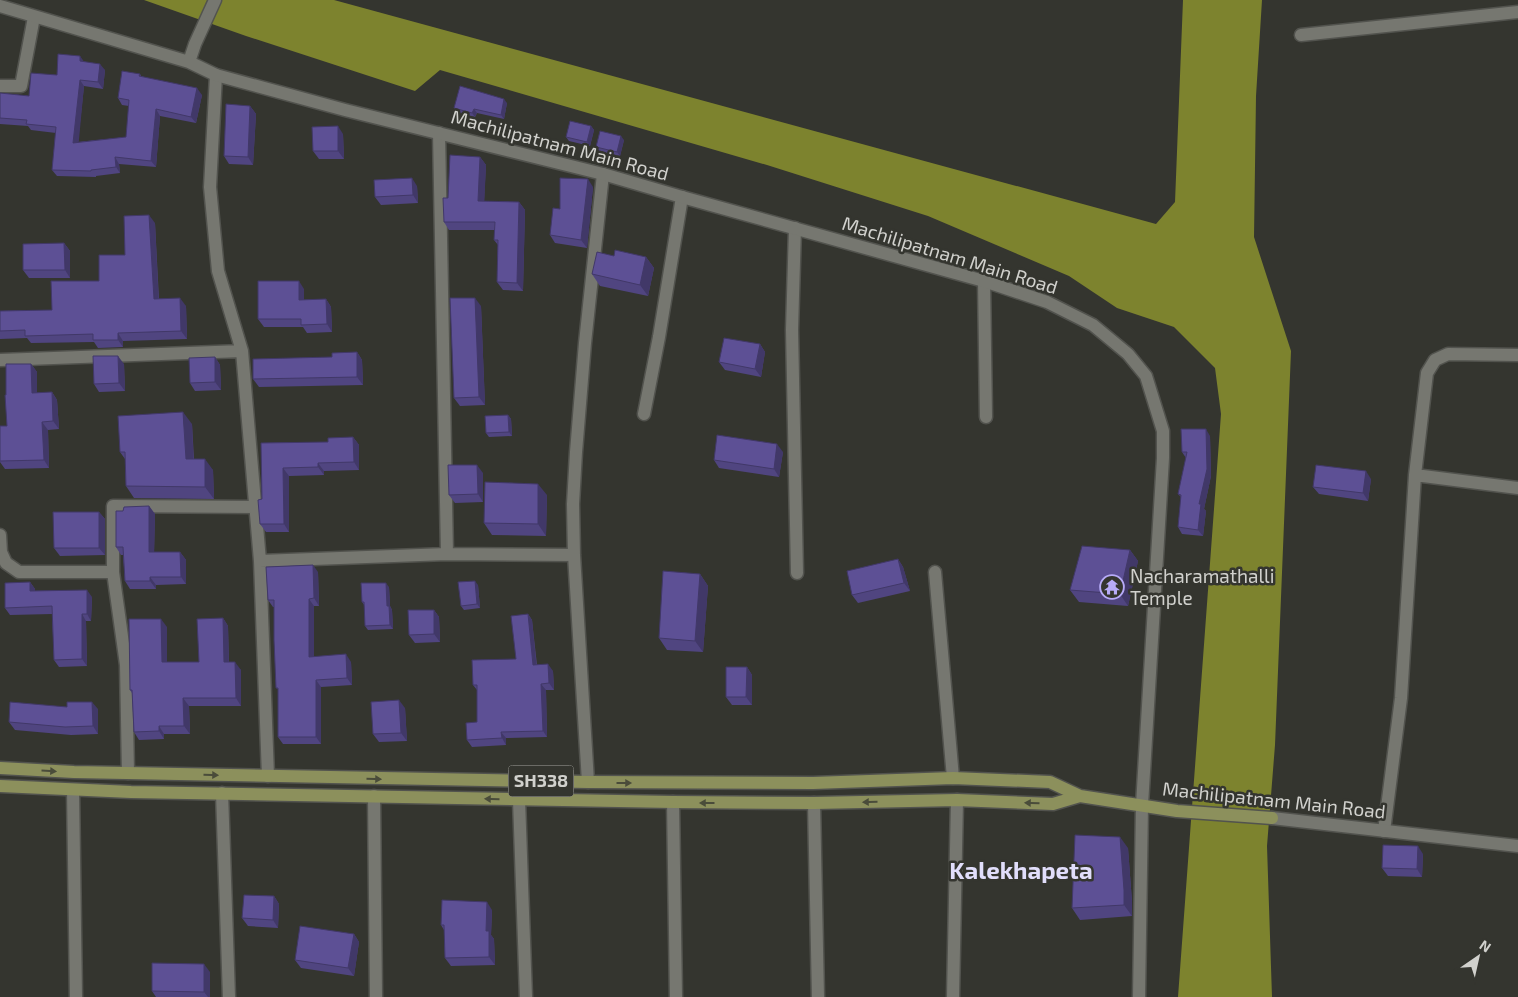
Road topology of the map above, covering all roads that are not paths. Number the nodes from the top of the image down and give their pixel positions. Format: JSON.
{"nodes":[{"id":1,"x":215,"y":0,"type":"edge"},
{"id":2,"x":0,"y":6,"type":"edge"},
{"id":3,"x":1518,"y":12,"type":"edge"},
{"id":4,"x":34,"y":17,"type":"junction"},
{"id":5,"x":1301,"y":35,"type":"dead end"},
{"id":6,"x":189,"y":62,"type":"junction"},
{"id":7,"x":216,"y":75,"type":"junction"},
{"id":8,"x":0,"y":86,"type":"edge"},
{"id":9,"x":439,"y":133,"type":"junction"},
{"id":10,"x":603,"y":174,"type":"junction"},
{"id":11,"x":682,"y":197,"type":"junction"},
{"id":12,"x":795,"y":228,"type":"junction"},
{"id":13,"x":984,"y":281,"type":"junction"},
{"id":14,"x":242,"y":351,"type":"junction"},
{"id":15,"x":1518,"y":355,"type":"edge"},
{"id":16,"x":0,"y":360,"type":"edge"},
{"id":17,"x":644,"y":414,"type":"dead end"},
{"id":18,"x":986,"y":418,"type":"dead end"},
{"id":19,"x":1415,"y":475,"type":"junction"},
{"id":20,"x":1518,"y":488,"type":"edge"},
{"id":21,"x":256,"y":507,"type":"junction"},
{"id":22,"x":0,"y":535,"type":"edge"},
{"id":23,"x":447,"y":554,"type":"junction"},
{"id":24,"x":574,"y":555,"type":"junction"},
{"id":25,"x":260,"y":561,"type":"junction"},
{"id":26,"x":113,"y":572,"type":"junction"},
{"id":27,"x":935,"y":572,"type":"dead end"},
{"id":28,"x":797,"y":573,"type":"dead end"},
{"id":29,"x":0,"y":768,"type":"edge"},
{"id":30,"x":128,"y":773,"type":"junction"},
{"id":31,"x":268,"y":776,"type":"junction"},
{"id":32,"x":953,"y":778,"type":"junction"},
{"id":33,"x":588,"y":782,"type":"junction"},
{"id":34,"x":0,"y":786,"type":"edge"},
{"id":35,"x":73,"y":790,"type":"junction"},
{"id":36,"x":222,"y":794,"type":"junction"},
{"id":37,"x":374,"y":796,"type":"junction"},
{"id":38,"x":1080,"y":796,"type":"junction"},
{"id":39,"x":519,"y":800,"type":"junction"},
{"id":40,"x":957,"y":800,"type":"junction"},
{"id":41,"x":673,"y":802,"type":"junction"},
{"id":42,"x":814,"y":803,"type":"junction"},
{"id":43,"x":1142,"y":805,"type":"junction"},
{"id":44,"x":1272,"y":818,"type":"joint"},
{"id":45,"x":1384,"y":831,"type":"junction"},
{"id":46,"x":1518,"y":846,"type":"edge"},
{"id":47,"x":76,"y":997,"type":"edge"},
{"id":48,"x":229,"y":997,"type":"edge"},
{"id":49,"x":376,"y":997,"type":"edge"},
{"id":50,"x":526,"y":997,"type":"edge"},
{"id":51,"x":676,"y":997,"type":"edge"},
{"id":52,"x":818,"y":997,"type":"edge"},
{"id":53,"x":953,"y":997,"type":"edge"},
{"id":54,"x":1139,"y":997,"type":"edge"}],
"edges":[{"from":1,"to":6,"type":"street"},
{"from":2,"to":4,"type":"street","name":"Machilipatnam Main Road"},
{"from":3,"to":5,"type":"street"},
{"from":4,"to":6,"type":"street","name":"Machilipatnam Main Road"},
{"from":4,"to":8,"type":"street"},
{"from":6,"to":7,"type":"street","name":"Machilipatnam Main Road"},
{"from":7,"to":9,"type":"street","name":"Machilipatnam Main Road"},
{"from":7,"to":14,"type":"street"},
{"from":9,"to":10,"type":"street","name":"Machilipatnam Main Road"},
{"from":9,"to":23,"type":"street"},
{"from":10,"to":11,"type":"street","name":"Machilipatnam Main Road"},
{"from":10,"to":24,"type":"street"},
{"from":11,"to":12,"type":"street","name":"Machilipatnam Main Road"},
{"from":11,"to":17,"type":"street"},
{"from":12,"to":13,"type":"street","name":"Machilipatnam Main Road"},
{"from":12,"to":28,"type":"street"},
{"from":13,"to":18,"type":"street"},
{"from":13,"to":43,"type":"street","name":"Machilipatnam Main Road"},
{"from":14,"to":16,"type":"street"},
{"from":14,"to":21,"type":"street"},
{"from":15,"to":19,"type":"street"},
{"from":19,"to":20,"type":"street"},
{"from":19,"to":45,"type":"street"},
{"from":21,"to":25,"type":"street"},
{"from":21,"to":26,"type":"street"},
{"from":22,"to":26,"type":"street"},
{"from":23,"to":24,"type":"street"},
{"from":23,"to":25,"type":"street"},
{"from":24,"to":33,"type":"street"},
{"from":25,"to":31,"type":"street"},
{"from":26,"to":30,"type":"street"},
{"from":27,"to":32,"type":"street"},
{"from":29,"to":30,"type":"main road","number":"SH338","one_way":true},
{"from":30,"to":31,"type":"main road","number":"SH338","one_way":true},
{"from":31,"to":33,"type":"main road","number":"SH338","one_way":true},
{"from":33,"to":32,"type":"main road","number":"SH338","one_way":true},
{"from":32,"to":38,"type":"main road","number":"SH338"},
{"from":34,"to":35,"type":"main road","number":"SH338"},
{"from":35,"to":36,"type":"main road","number":"SH338"},
{"from":35,"to":47,"type":"street"},
{"from":36,"to":37,"type":"main road","number":"SH338"},
{"from":36,"to":48,"type":"street"},
{"from":39,"to":37,"type":"main road","number":"SH338","one_way":true},
{"from":37,"to":49,"type":"street"},
{"from":38,"to":40,"type":"main road","number":"SH338","one_way":true},
{"from":38,"to":43,"type":"main road","number":"SH338"},
{"from":39,"to":41,"type":"main road","number":"SH338"},
{"from":39,"to":50,"type":"street"},
{"from":40,"to":42,"type":"main road","number":"SH338","one_way":true},
{"from":40,"to":53,"type":"street"},
{"from":42,"to":41,"type":"main road","number":"SH338","one_way":true},
{"from":41,"to":51,"type":"street"},
{"from":42,"to":52,"type":"street"},
{"from":43,"to":44,"type":"main road","name":"Machilipatnam Main Road"},
{"from":43,"to":54,"type":"street"},
{"from":44,"to":45,"type":"street","name":"Machilipatnam Main Road"},
{"from":45,"to":46,"type":"street","name":"Machilipatnam Main Road"}]}
